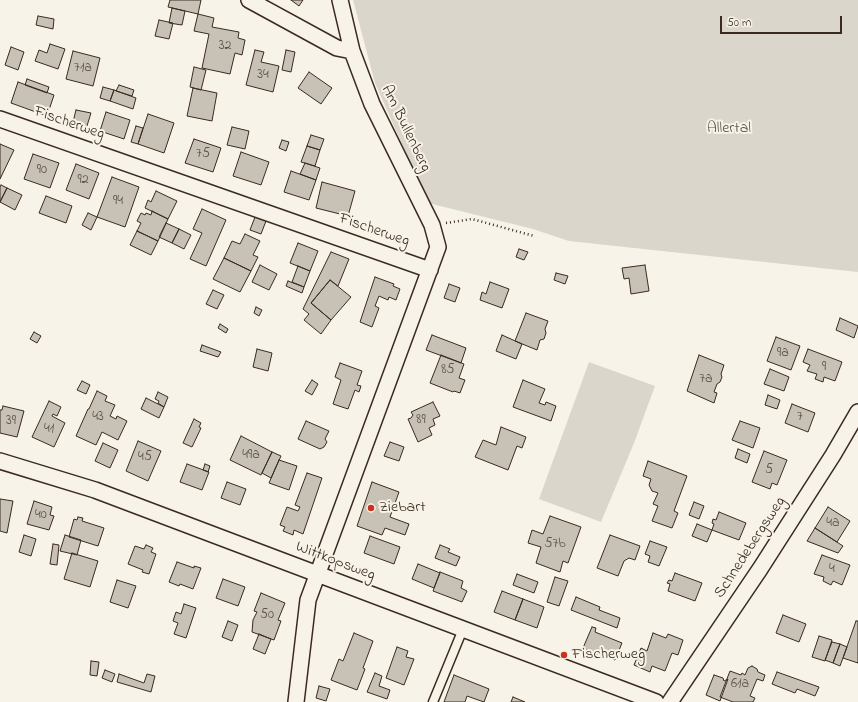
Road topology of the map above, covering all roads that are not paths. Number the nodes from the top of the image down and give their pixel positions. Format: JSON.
{"nodes":[{"id":1,"x":249,"y":0,"type":"edge"},
{"id":2,"x":340,"y":0,"type":"edge"},
{"id":3,"x":352,"y":51,"type":"junction"},
{"id":4,"x":0,"y":119,"type":"edge"},
{"id":5,"x":430,"y":270,"type":"junction"},
{"id":6,"x":858,"y":412,"type":"edge"},
{"id":7,"x":0,"y":461,"type":"edge"},
{"id":8,"x":318,"y":575,"type":"junction"},
{"id":9,"x":463,"y":629,"type":"junction"},
{"id":10,"x":296,"y":702,"type":"edge"},
{"id":11,"x":433,"y":702,"type":"edge"},
{"id":12,"x":656,"y":702,"type":"edge"},
{"id":13,"x":670,"y":702,"type":"edge"}],
"edges":[{"from":1,"to":3,"type":"street"},
{"from":2,"to":3,"type":"street","name":"Am Bullenberg"},
{"from":3,"to":5,"type":"street","name":"Am Bullenberg"},
{"from":4,"to":5,"type":"street","name":"Fischerweg"},
{"from":5,"to":8,"type":"street"},
{"from":6,"to":13,"type":"street","name":"Schnedebergsweg"},
{"from":7,"to":8,"type":"street","name":"Wittkopsweg"},
{"from":8,"to":9,"type":"street","name":"Wittkopsweg"},
{"from":8,"to":10,"type":"street"},
{"from":9,"to":11,"type":"lane"},
{"from":9,"to":12,"type":"street","name":"Wittkopsweg"}]}
